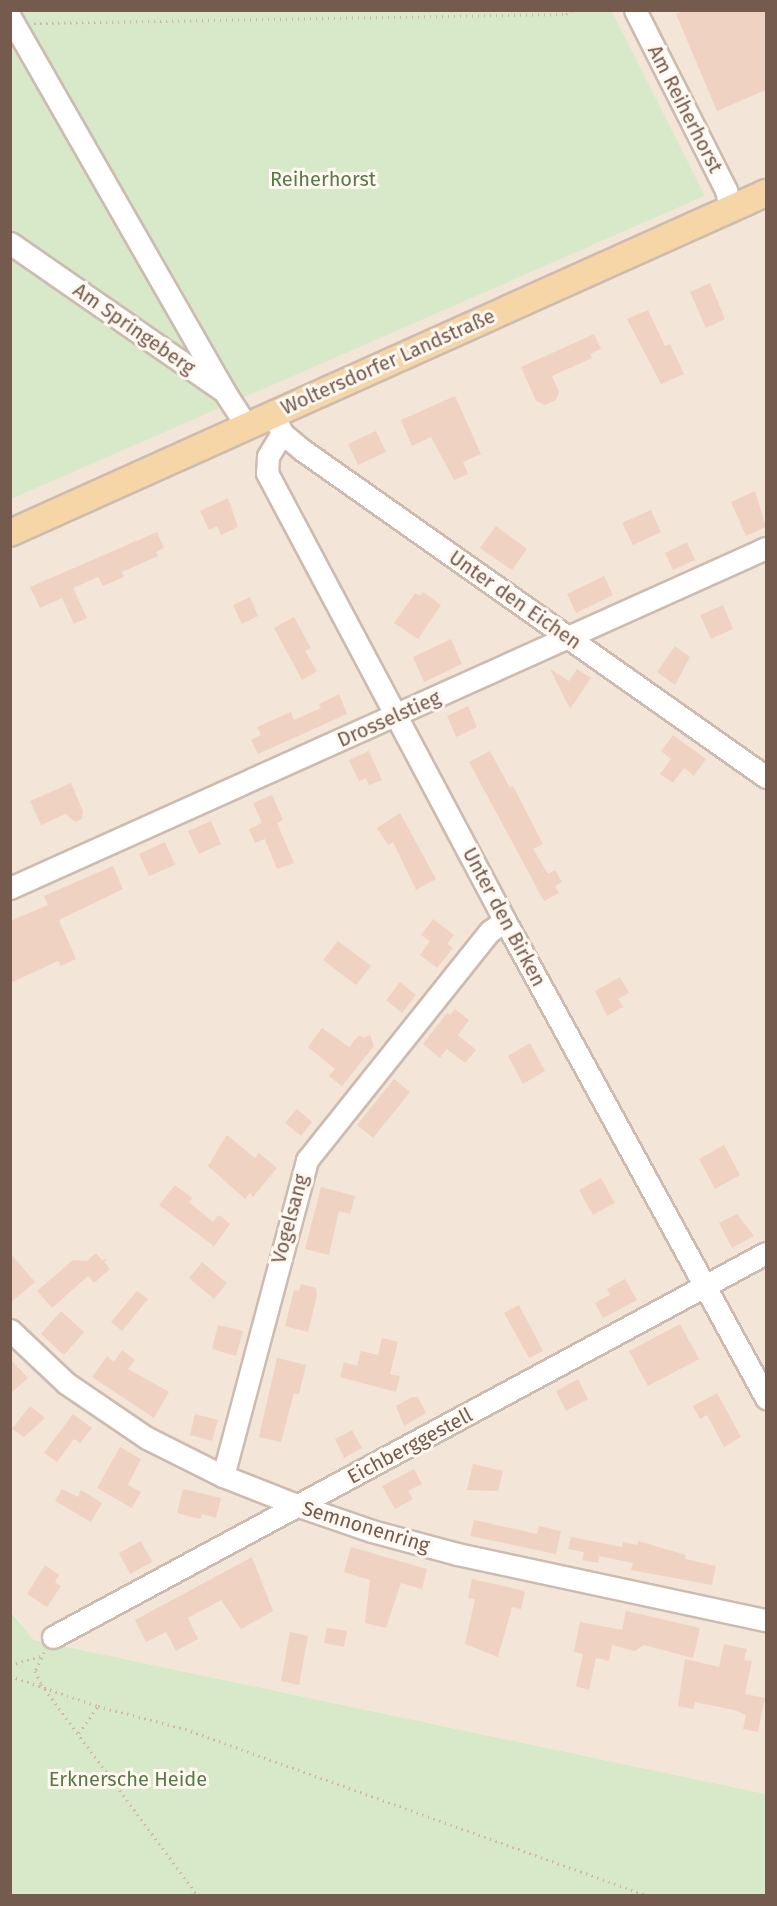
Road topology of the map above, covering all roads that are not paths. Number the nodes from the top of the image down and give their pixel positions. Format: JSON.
{"nodes":[{"id":1,"x":642,"y":13,"type":"edge"},
{"id":2,"x":12,"y":20,"type":"edge"},
{"id":3,"x":766,"y":193,"type":"edge"},
{"id":4,"x":730,"y":209,"type":"junction"},
{"id":5,"x":10,"y":243,"type":"edge"},
{"id":6,"x":224,"y":391,"type":"junction"},
{"id":7,"x":278,"y":423,"type":"junction"},
{"id":8,"x":246,"y":425,"type":"junction"},
{"id":9,"x":10,"y":533,"type":"edge"},
{"id":10,"x":766,"y":548,"type":"edge"},
{"id":11,"x":568,"y":637,"type":"junction"},
{"id":12,"x":398,"y":715,"type":"junction"},
{"id":13,"x":766,"y":777,"type":"edge"},
{"id":14,"x":10,"y":888,"type":"edge"},
{"id":15,"x":505,"y":921,"type":"junction"},
{"id":16,"x":766,"y":1253,"type":"edge"},
{"id":17,"x":706,"y":1285,"type":"junction"},
{"id":18,"x":10,"y":1330,"type":"edge"},
{"id":19,"x":766,"y":1398,"type":"edge"},
{"id":20,"x":223,"y":1476,"type":"junction"},
{"id":21,"x":299,"y":1506,"type":"junction"},
{"id":22,"x":766,"y":1620,"type":"edge"},
{"id":23,"x":53,"y":1637,"type":"road end"}],
"edges":[{"from":1,"to":4,"type":"street","name":"Am Reiherhorst"},
{"from":2,"to":6,"type":"street"},
{"from":3,"to":4,"type":"main road","name":"Woltersdorfer Landstraße"},
{"from":4,"to":7,"type":"main road","name":"Woltersdorfer Landstraße"},
{"from":5,"to":6,"type":"street","name":"Am Springeberg"},
{"from":6,"to":8,"type":"street","name":"Am Springeberg"},
{"from":7,"to":8,"type":"main road","name":"Woltersdorfer Landstraße"},
{"from":7,"to":11,"type":"street","name":"Unter den Eichen"},
{"from":7,"to":12,"type":"street","name":"Unter den Birken"},
{"from":8,"to":9,"type":"main road","name":"Woltersdorfer Landstraße"},
{"from":10,"to":11,"type":"street","name":"Drosselstieg"},
{"from":11,"to":12,"type":"street","name":"Drosselstieg"},
{"from":11,"to":13,"type":"street","name":"Unter den Eichen"},
{"from":12,"to":14,"type":"street","name":"Drosselstieg"},
{"from":12,"to":15,"type":"street","name":"Unter den Birken"},
{"from":15,"to":17,"type":"street","name":"Unter den Birken"},
{"from":15,"to":20,"type":"street","name":"Vogelsang"},
{"from":16,"to":17,"type":"street","name":"Eichberggestell"},
{"from":17,"to":19,"type":"street","name":"Unter den Birken"},
{"from":17,"to":21,"type":"street","name":"Eichberggestell"},
{"from":18,"to":20,"type":"street","name":"Semnonenring"},
{"from":20,"to":21,"type":"street","name":"Semnonenring"},
{"from":21,"to":22,"type":"street","name":"Semnonenring"},
{"from":21,"to":23,"type":"street","name":"Eichberggestell"}]}
